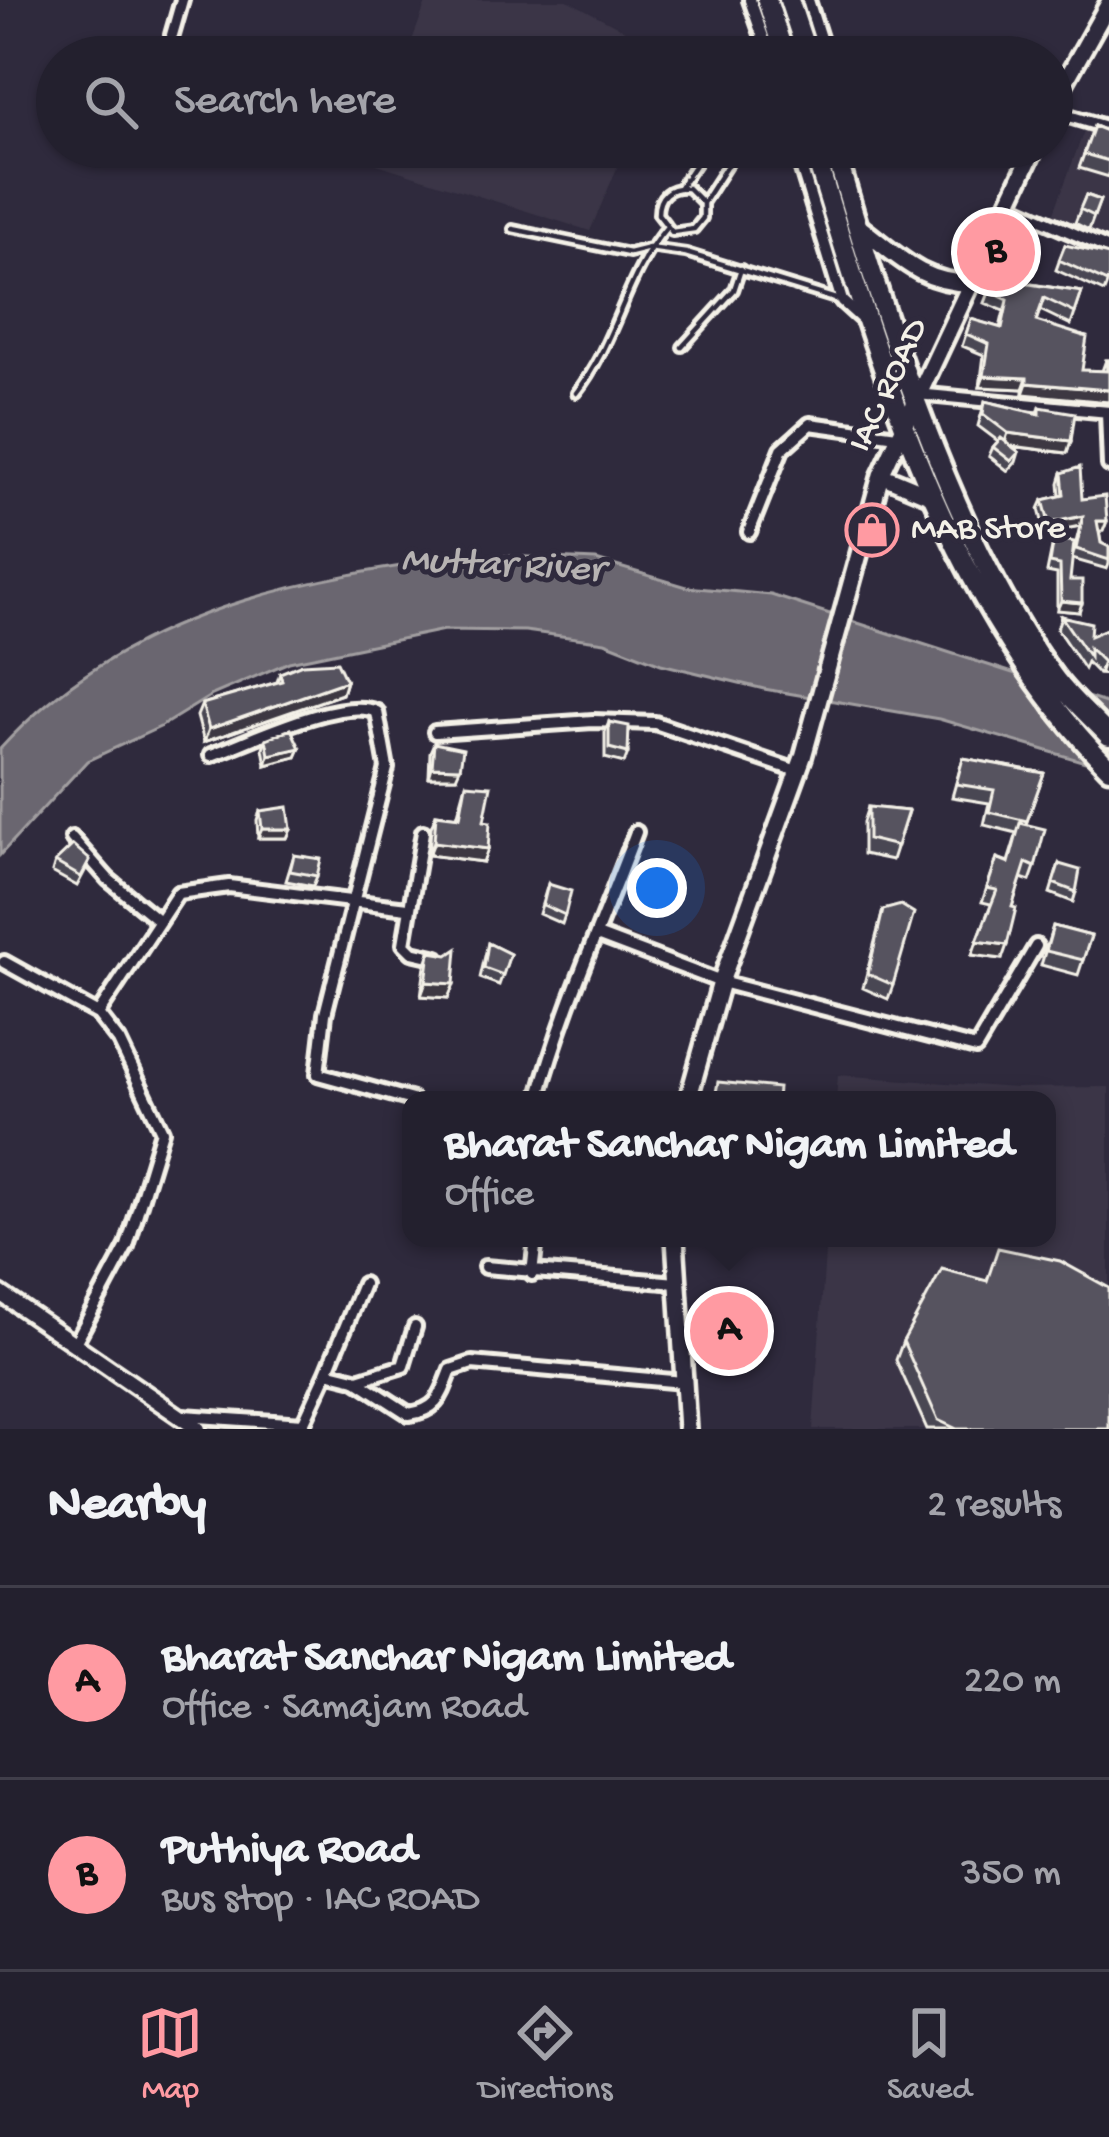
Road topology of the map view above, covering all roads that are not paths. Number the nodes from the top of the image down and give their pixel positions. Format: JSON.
{"nodes":[{"id":1,"x":182,"y":0,"type":"edge"},
{"id":2,"x":750,"y":0,"type":"edge"},
{"id":3,"x":767,"y":0,"type":"edge"},
{"id":4,"x":789,"y":0,"type":"edge"},
{"id":5,"x":808,"y":0,"type":"edge"},
{"id":6,"x":1109,"y":3,"type":"edge"},
{"id":7,"x":172,"y":35,"type":"dead end"},
{"id":8,"x":763,"y":36,"type":"edge"},
{"id":9,"x":778,"y":36,"type":"edge"},
{"id":10,"x":801,"y":36,"type":"edge"},
{"id":11,"x":819,"y":36,"type":"edge"},
{"id":12,"x":1073,"y":69,"type":"edge"},
{"id":13,"x":1073,"y":115,"type":"edge"},
{"id":14,"x":1109,"y":128,"type":"edge"},
{"id":15,"x":693,"y":168,"type":"edge"},
{"id":16,"x":726,"y":168,"type":"edge"},
{"id":17,"x":801,"y":168,"type":"edge"},
{"id":18,"x":820,"y":168,"type":"edge"},
{"id":19,"x":841,"y":168,"type":"edge"},
{"id":20,"x":1026,"y":168,"type":"edge"},
{"id":21,"x":680,"y":187,"type":"junction"},
{"id":22,"x":703,"y":203,"type":"junction"},
{"id":23,"x":1011,"y":206,"type":"junction"},
{"id":24,"x":858,"y":226,"type":"junction"},
{"id":25,"x":666,"y":228,"type":"junction"},
{"id":26,"x":513,"y":229,"type":"dead end"},
{"id":27,"x":649,"y":248,"type":"junction"},
{"id":28,"x":1109,"y":249,"type":"edge"},
{"id":29,"x":741,"y":269,"type":"junction"},
{"id":30,"x":971,"y":283,"type":"junction"},
{"id":31,"x":842,"y":301,"type":"junction"},
{"id":32,"x":871,"y":327,"type":"junction"},
{"id":33,"x":682,"y":347,"type":"dead end"},
{"id":34,"x":576,"y":393,"type":"dead end"},
{"id":35,"x":917,"y":394,"type":"junction"},
{"id":36,"x":1108,"y":412,"type":"edge"},
{"id":37,"x":900,"y":429,"type":"junction"},
{"id":38,"x":1109,"y":465,"type":"edge"},
{"id":39,"x":881,"y":475,"type":"junction"},
{"id":40,"x":937,"y":499,"type":"junction"},
{"id":41,"x":749,"y":532,"type":"dead end"},
{"id":42,"x":995,"y":603,"type":"junction"},
{"id":43,"x":435,"y":733,"type":"dead end"},
{"id":44,"x":1109,"y":736,"type":"edge"},
{"id":45,"x":211,"y":754,"type":"dead end"},
{"id":46,"x":800,"y":764,"type":"junction"},
{"id":47,"x":1109,"y":768,"type":"edge"},
{"id":48,"x":423,"y":832,"type":"dead end"},
{"id":49,"x":636,"y":832,"type":"dead end"},
{"id":50,"x":72,"y":838,"type":"dead end"},
{"id":51,"x":350,"y":903,"type":"junction"},
{"id":52,"x":407,"y":908,"type":"junction"},
{"id":53,"x":159,"y":921,"type":"junction"},
{"id":54,"x":597,"y":935,"type":"junction"},
{"id":55,"x":1036,"y":946,"type":"dead end"},
{"id":56,"x":442,"y":959,"type":"edge"},
{"id":57,"x":4,"y":962,"type":"dead end"},
{"id":58,"x":721,"y":982,"type":"junction"},
{"id":59,"x":98,"y":1015,"type":"junction"},
{"id":60,"x":540,"y":1091,"type":"edge"},
{"id":61,"x":691,"y":1091,"type":"edge"},
{"id":62,"x":402,"y":1097,"type":"edge"},
{"id":63,"x":535,"y":1247,"type":"edge"},
{"id":64,"x":675,"y":1247,"type":"edge"},
{"id":65,"x":484,"y":1267,"type":"dead end"},
{"id":66,"x":532,"y":1274,"type":"junction"},
{"id":67,"x":676,"y":1283,"type":"junction"},
{"id":68,"x":363,"y":1284,"type":"dead end"},
{"id":69,"x":0,"y":1293,"type":"edge"},
{"id":70,"x":415,"y":1327,"type":"dead end"},
{"id":71,"x":75,"y":1343,"type":"junction"},
{"id":72,"x":328,"y":1372,"type":"junction"},
{"id":73,"x":358,"y":1380,"type":"junction"},
{"id":74,"x":683,"y":1382,"type":"junction"},
{"id":75,"x":183,"y":1416,"type":"junction"},
{"id":76,"x":198,"y":1429,"type":"edge"},
{"id":77,"x":687,"y":1429,"type":"edge"}],
"edges":[{"from":1,"to":7,"type":"street"},
{"from":2,"to":8,"type":"street"},
{"from":3,"to":9,"type":"highway"},
{"from":4,"to":10,"type":"highway"},
{"from":5,"to":11,"type":"street"},
{"from":6,"to":12,"type":"main road"},
{"from":13,"to":14,"type":"street"},
{"from":15,"to":21,"type":"lane"},
{"from":16,"to":22,"type":"lane"},
{"from":17,"to":31,"type":"street"},
{"from":18,"to":32,"type":"highway"},
{"from":19,"to":24,"type":"highway"},
{"from":20,"to":23,"type":"main road","name":"IAC ROAD"},
{"from":21,"to":22,"type":"lane"},
{"from":21,"to":25,"type":"lane"},
{"from":22,"to":25,"type":"lane"},
{"from":23,"to":28,"type":"street"},
{"from":23,"to":30,"type":"main road","name":"IAC ROAD"},
{"from":24,"to":30,"type":"main road"},
{"from":24,"to":35,"type":"highway"},
{"from":25,"to":27,"type":"lane"},
{"from":26,"to":27,"type":"lane"},
{"from":27,"to":29,"type":"lane"},
{"from":27,"to":34,"type":"lane"},
{"from":29,"to":31,"type":"lane"},
{"from":29,"to":33,"type":"lane"},
{"from":30,"to":35,"type":"main road","name":"IAC ROAD"},
{"from":31,"to":32,"type":"street"},
{"from":32,"to":37,"type":"highway"},
{"from":35,"to":36,"type":"street"},
{"from":35,"to":37,"type":"main road","name":"IAC ROAD"},
{"from":35,"to":42,"type":"highway"},
{"from":36,"to":38,"type":"street"},
{"from":37,"to":39,"type":"main road","name":"IAC ROAD"},
{"from":37,"to":40,"type":"highway"},
{"from":37,"to":41,"type":"street"},
{"from":39,"to":40,"type":"main road"},
{"from":39,"to":46,"type":"main road","name":"IAC ROAD"},
{"from":40,"to":42,"type":"highway"},
{"from":42,"to":44,"type":"highway"},
{"from":42,"to":47,"type":"highway"},
{"from":43,"to":46,"type":"street"},
{"from":45,"to":51,"type":"street"},
{"from":46,"to":58,"type":"main road","name":"IAC ROAD"},
{"from":48,"to":52,"type":"street"},
{"from":49,"to":54,"type":"street"},
{"from":50,"to":53,"type":"street"},
{"from":51,"to":52,"type":"street"},
{"from":51,"to":53,"type":"street"},
{"from":51,"to":62,"type":"street"},
{"from":52,"to":56,"type":"street"},
{"from":53,"to":59,"type":"street"},
{"from":54,"to":58,"type":"street"},
{"from":54,"to":60,"type":"street"},
{"from":55,"to":58,"type":"street"},
{"from":57,"to":59,"type":"street"},
{"from":58,"to":61,"type":"main road","name":"IAC ROAD"},
{"from":59,"to":71,"type":"street"},
{"from":63,"to":66,"type":"street"},
{"from":64,"to":67,"type":"main road"},
{"from":65,"to":66,"type":"street"},
{"from":66,"to":67,"type":"street"},
{"from":67,"to":74,"type":"main road"},
{"from":68,"to":72,"type":"street"},
{"from":69,"to":71,"type":"street"},
{"from":70,"to":73,"type":"street"},
{"from":71,"to":75,"type":"street"},
{"from":72,"to":73,"type":"street"},
{"from":72,"to":75,"type":"street"},
{"from":73,"to":74,"type":"street"},
{"from":74,"to":77,"type":"main road"},
{"from":75,"to":76,"type":"street"}]}
